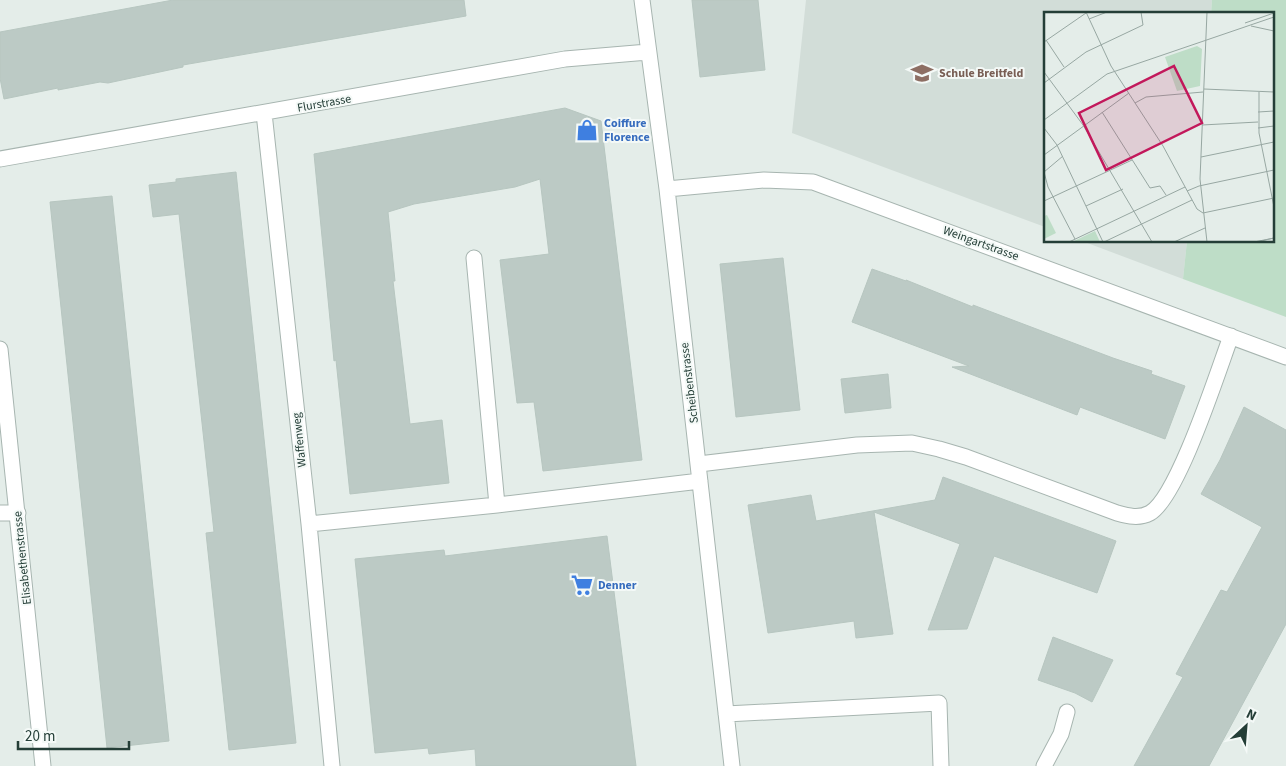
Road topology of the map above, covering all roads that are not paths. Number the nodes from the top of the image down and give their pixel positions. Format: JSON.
{"nodes":[{"id":1,"x":642,"y":0,"type":"edge"},
{"id":2,"x":648,"y":52,"type":"junction"},
{"id":3,"x":264,"y":114,"type":"junction"},
{"id":4,"x":0,"y":159,"type":"edge"},
{"id":5,"x":666,"y":189,"type":"junction"},
{"id":6,"x":474,"y":258,"type":"dead end"},
{"id":7,"x":1230,"y":336,"type":"junction"},
{"id":8,"x":0,"y":349,"type":"edge"},
{"id":9,"x":1286,"y":357,"type":"edge"},
{"id":10,"x":699,"y":464,"type":"junction"},
{"id":11,"x":700,"y":481,"type":"junction"},
{"id":12,"x":497,"y":505,"type":"junction"},
{"id":13,"x":0,"y":513,"type":"edge"},
{"id":14,"x":18,"y":513,"type":"junction"},
{"id":15,"x":309,"y":524,"type":"junction"},
{"id":16,"x":1067,"y":712,"type":"dead end"},
{"id":17,"x":726,"y":714,"type":"junction"},
{"id":18,"x":43,"y":766,"type":"edge"},
{"id":19,"x":332,"y":766,"type":"edge"},
{"id":20,"x":732,"y":766,"type":"edge"},
{"id":21,"x":941,"y":766,"type":"edge"},
{"id":22,"x":1044,"y":766,"type":"edge"}],
"edges":[{"from":1,"to":2,"type":"street","name":"Scheibenstrasse"},
{"from":2,"to":3,"type":"street","name":"Flurstrasse"},
{"from":2,"to":5,"type":"street","name":"Scheibenstrasse"},
{"from":3,"to":4,"type":"street","name":"Flurstrasse"},
{"from":3,"to":15,"type":"street","name":"Waffenweg"},
{"from":5,"to":7,"type":"street","name":"Weingartstrasse"},
{"from":5,"to":10,"type":"street","name":"Scheibenstrasse"},
{"from":6,"to":12,"type":"street"},
{"from":7,"to":9,"type":"street","name":"Weingartstrasse"},
{"from":7,"to":10,"type":"street"},
{"from":8,"to":14,"type":"street","name":"Elisabethenstrasse"},
{"from":10,"to":11,"type":"street","name":"Scheibenstrasse"},
{"from":11,"to":12,"type":"street"},
{"from":11,"to":17,"type":"street","name":"Scheibenstrasse"},
{"from":12,"to":15,"type":"street"},
{"from":13,"to":14,"type":"street"},
{"from":14,"to":18,"type":"street","name":"Elisabethenstrasse"},
{"from":15,"to":19,"type":"street","name":"Waffenweg"},
{"from":16,"to":22,"type":"street"},
{"from":17,"to":20,"type":"street","name":"Scheibenstrasse"},
{"from":17,"to":21,"type":"street"}]}
